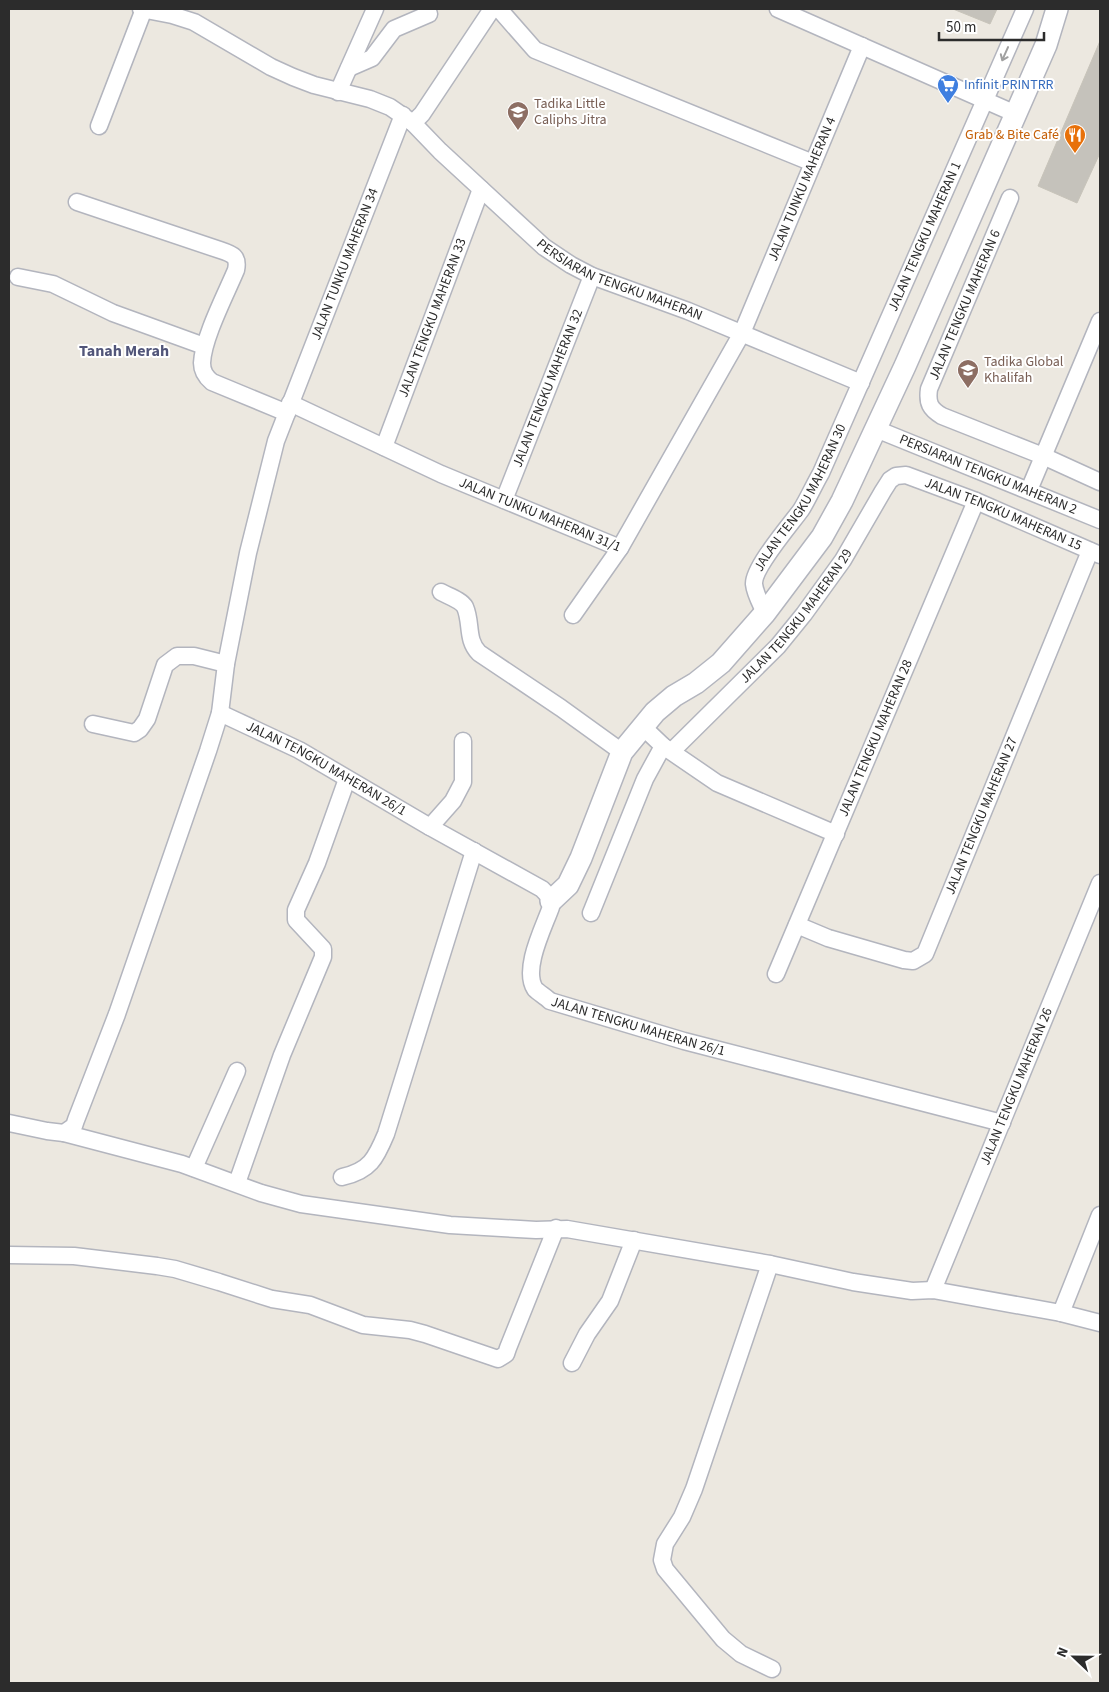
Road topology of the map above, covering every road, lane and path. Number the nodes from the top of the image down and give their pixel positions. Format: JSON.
{"nodes":[{"id":1,"x":143,"y":9,"type":"edge"},
{"id":2,"x":375,"y":9,"type":"edge"},
{"id":3,"x":492,"y":9,"type":"edge"},
{"id":4,"x":500,"y":9,"type":"edge"},
{"id":5,"x":778,"y":9,"type":"edge"},
{"id":6,"x":1025,"y":9,"type":"edge"},
{"id":7,"x":1058,"y":9,"type":"edge"},
{"id":8,"x":1068,"y":9,"type":"edge"},
{"id":9,"x":429,"y":14,"type":"dead end"},
{"id":10,"x":197,"y":16,"type":"edge"},
{"id":11,"x":1046,"y":45,"type":"junction"},
{"id":12,"x":862,"y":46,"type":"junction"},
{"id":13,"x":348,"y":68,"type":"junction"},
{"id":14,"x":338,"y":92,"type":"junction"},
{"id":15,"x":985,"y":101,"type":"junction"},
{"id":16,"x":1016,"y":114,"type":"junction"},
{"id":17,"x":408,"y":119,"type":"junction"},
{"id":18,"x":99,"y":126,"type":"dead end"},
{"id":19,"x":813,"y":163,"type":"junction"},
{"id":20,"x":481,"y":188,"type":"junction"},
{"id":21,"x":1010,"y":198,"type":"dead end"},
{"id":22,"x":77,"y":202,"type":"dead end"},
{"id":23,"x":592,"y":276,"type":"junction"},
{"id":24,"x":18,"y":277,"type":"dead end"},
{"id":25,"x":1100,"y":320,"type":"edge"},
{"id":26,"x":742,"y":333,"type":"junction"},
{"id":27,"x":204,"y":346,"type":"junction"},
{"id":28,"x":861,"y":383,"type":"junction"},
{"id":29,"x":288,"y":408,"type":"junction"},
{"id":30,"x":876,"y":429,"type":"junction"},
{"id":31,"x":384,"y":447,"type":"junction"},
{"id":32,"x":1043,"y":456,"type":"junction"},
{"id":33,"x":906,"y":475,"type":"joint"},
{"id":34,"x":1100,"y":482,"type":"edge"},
{"id":35,"x":1029,"y":490,"type":"junction"},
{"id":36,"x":504,"y":500,"type":"junction"},
{"id":37,"x":976,"y":501,"type":"junction"},
{"id":38,"x":1100,"y":520,"type":"edge"},
{"id":39,"x":620,"y":548,"type":"junction"},
{"id":40,"x":1095,"y":553,"type":"edge"},
{"id":41,"x":441,"y":592,"type":"dead end"},
{"id":42,"x":765,"y":613,"type":"junction"},
{"id":43,"x":573,"y":615,"type":"dead end"},
{"id":44,"x":226,"y":664,"type":"junction"},
{"id":45,"x":220,"y":713,"type":"junction"},
{"id":46,"x":93,"y":724,"type":"dead end"},
{"id":47,"x":642,"y":726,"type":"junction"},
{"id":48,"x":463,"y":741,"type":"dead end"},
{"id":49,"x":668,"y":748,"type":"junction"},
{"id":50,"x":622,"y":752,"type":"junction"},
{"id":51,"x":347,"y":779,"type":"junction"},
{"id":52,"x":430,"y":827,"type":"junction"},
{"id":53,"x":836,"y":834,"type":"junction"},
{"id":54,"x":474,"y":851,"type":"junction"},
{"id":55,"x":1099,"y":890,"type":"edge"},
{"id":56,"x":551,"y":901,"type":"junction"},
{"id":57,"x":591,"y":913,"type":"dead end"},
{"id":58,"x":797,"y":924,"type":"junction"},
{"id":59,"x":776,"y":974,"type":"dead end"},
{"id":60,"x":237,"y":1071,"type":"dead end"},
{"id":61,"x":9,"y":1123,"type":"edge"},
{"id":62,"x":1002,"y":1123,"type":"junction"},
{"id":63,"x":64,"y":1133,"type":"junction"},
{"id":64,"x":194,"y":1168,"type":"junction"},
{"id":65,"x":342,"y":1177,"type":"dead end"},
{"id":66,"x":237,"y":1183,"type":"junction"},
{"id":67,"x":1100,"y":1215,"type":"edge"},
{"id":68,"x":556,"y":1228,"type":"junction"},
{"id":69,"x":634,"y":1240,"type":"junction"},
{"id":70,"x":9,"y":1255,"type":"edge"},
{"id":71,"x":770,"y":1264,"type":"junction"},
{"id":72,"x":933,"y":1290,"type":"junction"},
{"id":73,"x":1062,"y":1313,"type":"junction"},
{"id":74,"x":1100,"y":1323,"type":"edge"},
{"id":75,"x":572,"y":1363,"type":"dead end"},
{"id":76,"x":772,"y":1669,"type":"dead end"}],
"edges":[{"from":1,"to":10,"type":"street","name":"PERSIARAN TENGKU MAHERAN"},
{"from":1,"to":18,"type":"street"},
{"from":2,"to":13,"type":"street"},
{"from":3,"to":17,"type":"street","name":"JALAN TUNKU MAHERAN 34"},
{"from":4,"to":19,"type":"street"},
{"from":5,"to":12,"type":"street"},
{"from":6,"to":15,"type":"street","name":"JALAN TENGKU MAHERAN 1","one_way":true},
{"from":7,"to":11,"type":"street"},
{"from":8,"to":11,"type":"street"},
{"from":9,"to":13,"type":"street"},
{"from":10,"to":14,"type":"street","name":"PERSIARAN TENGKU MAHERAN"},
{"from":11,"to":16,"type":"street"},
{"from":12,"to":15,"type":"street"},
{"from":12,"to":19,"type":"street","name":"JALAN TUNKU MAHERAN 4"},
{"from":13,"to":14,"type":"street"},
{"from":14,"to":17,"type":"street","name":"PERSIARAN TENGKU MAHERAN"},
{"from":15,"to":16,"type":"street"},
{"from":15,"to":28,"type":"street","name":"JALAN TENGKU MAHERAN 1"},
{"from":16,"to":30,"type":"street"},
{"from":17,"to":20,"type":"street","name":"PERSIARAN TENGKU MAHERAN"},
{"from":17,"to":29,"type":"street","name":"JALAN TUNKU MAHERAN 34"},
{"from":19,"to":26,"type":"street","name":"JALAN TUNKU MAHERAN 4"},
{"from":20,"to":23,"type":"street","name":"PERSIARAN TENGKU MAHERAN"},
{"from":20,"to":31,"type":"street","name":"JALAN TENGKU MAHERAN 33"},
{"from":21,"to":32,"type":"street","name":"JALAN TENGKU MAHERAN 6"},
{"from":22,"to":27,"type":"street"},
{"from":23,"to":26,"type":"street","name":"PERSIARAN TENGKU MAHERAN"},
{"from":23,"to":36,"type":"street","name":"JALAN TENGKU MAHERAN 32"},
{"from":24,"to":27,"type":"street"},
{"from":25,"to":32,"type":"street"},
{"from":26,"to":28,"type":"street","name":"PERSIARAN TENGKU MAHERAN"},
{"from":26,"to":39,"type":"street","name":"JALAN TUNKU MAHERAN 31/1"},
{"from":27,"to":29,"type":"street","name":"JALAN TUNKU MAHERAN 31/1"},
{"from":28,"to":42,"type":"street","name":"JALAN TENGKU MAHERAN 30"},
{"from":29,"to":31,"type":"street","name":"JALAN TUNKU MAHERAN 31/1"},
{"from":29,"to":44,"type":"street","name":"JALAN TUNKU MAHERAN 34"},
{"from":30,"to":35,"type":"street","name":"PERSIARAN TENGKU MAHERAN 2"},
{"from":30,"to":42,"type":"street"},
{"from":31,"to":36,"type":"street","name":"JALAN TUNKU MAHERAN 31/1"},
{"from":32,"to":34,"type":"street","name":"JALAN TENGKU MAHERAN 6"},
{"from":32,"to":35,"type":"street"},
{"from":33,"to":37,"type":"street","name":"JALAN TENGKU MAHERAN 15"},
{"from":33,"to":49,"type":"street","name":"JALAN TENGKU MAHERAN 29"},
{"from":35,"to":38,"type":"street","name":"PERSIARAN TENGKU MAHERAN 2"},
{"from":36,"to":39,"type":"street","name":"JALAN TUNKU MAHERAN 31/1"},
{"from":37,"to":40,"type":"street","name":"JALAN TENGKU MAHERAN 15"},
{"from":37,"to":53,"type":"street","name":"JALAN TENGKU MAHERAN 28"},
{"from":39,"to":43,"type":"street"},
{"from":40,"to":58,"type":"street","name":"JALAN TENGKU MAHERAN 27"},
{"from":41,"to":50,"type":"street"},
{"from":42,"to":47,"type":"street"},
{"from":44,"to":45,"type":"street","name":"JALAN TUNKU MAHERAN 34"},
{"from":44,"to":46,"type":"street"},
{"from":45,"to":51,"type":"street","name":"JALAN TENGKU MAHERAN 26/1"},
{"from":45,"to":63,"type":"street","name":"JALAN TUNKU MAHERAN 34"},
{"from":47,"to":49,"type":"street"},
{"from":47,"to":50,"type":"street"},
{"from":48,"to":52,"type":"street"},
{"from":49,"to":53,"type":"street"},
{"from":49,"to":57,"type":"street","name":"JALAN TENGKU MAHERAN 29"},
{"from":50,"to":56,"type":"street"},
{"from":51,"to":52,"type":"street","name":"JALAN TENGKU MAHERAN 26/1"},
{"from":51,"to":66,"type":"street"},
{"from":52,"to":54,"type":"street","name":"JALAN TENGKU MAHERAN 26/1"},
{"from":53,"to":58,"type":"street","name":"JALAN TENGKU MAHERAN 28"},
{"from":54,"to":56,"type":"street","name":"JALAN TENGKU MAHERAN 26/1"},
{"from":54,"to":65,"type":"street"},
{"from":55,"to":62,"type":"street","name":"JALAN TENGKU MAHERAN 26"},
{"from":56,"to":62,"type":"street","name":"JALAN TENGKU MAHERAN 26/1"},
{"from":58,"to":59,"type":"street","name":"JALAN TENGKU MAHERAN 28"},
{"from":60,"to":64,"type":"street"},
{"from":61,"to":63,"type":"street"},
{"from":62,"to":72,"type":"street","name":"JALAN TENGKU MAHERAN 26"},
{"from":63,"to":64,"type":"street"},
{"from":64,"to":66,"type":"street"},
{"from":66,"to":68,"type":"street"},
{"from":67,"to":73,"type":"street"},
{"from":68,"to":69,"type":"street"},
{"from":68,"to":70,"type":"street"},
{"from":69,"to":71,"type":"street"},
{"from":69,"to":75,"type":"street"},
{"from":71,"to":72,"type":"street"},
{"from":71,"to":76,"type":"street"},
{"from":72,"to":73,"type":"street"},
{"from":73,"to":74,"type":"street"}]}
